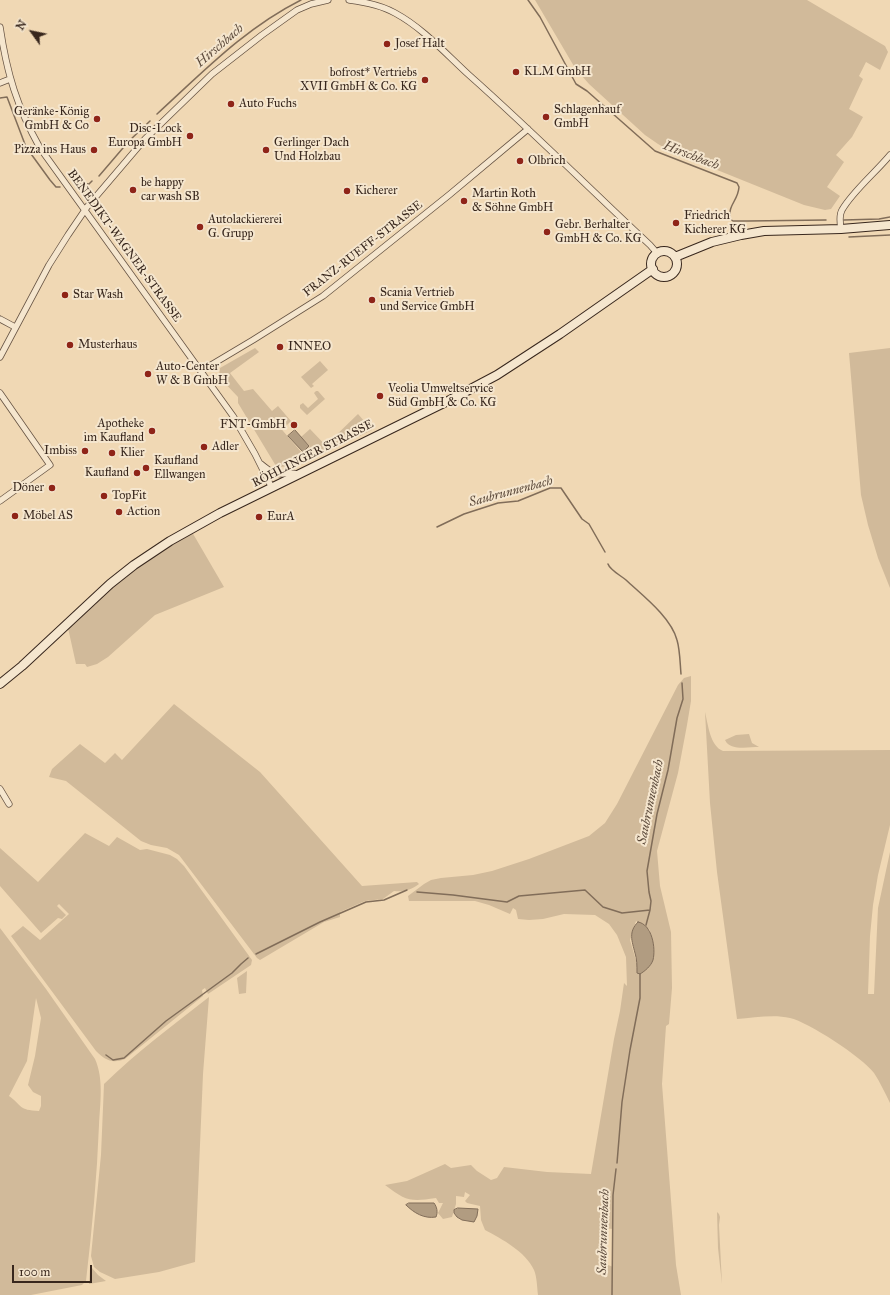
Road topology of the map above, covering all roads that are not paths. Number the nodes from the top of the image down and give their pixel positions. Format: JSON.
{"nodes":[{"id":1,"x":328,"y":0,"type":"edge"},
{"id":2,"x":349,"y":0,"type":"edge"},
{"id":3,"x":0,"y":27,"type":"edge"},
{"id":4,"x":10,"y":79,"type":"junction"},
{"id":5,"x":0,"y":83,"type":"edge"},
{"id":6,"x":528,"y":129,"type":"junction"},
{"id":7,"x":890,"y":155,"type":"edge"},
{"id":8,"x":85,"y":211,"type":"junction"},
{"id":9,"x":890,"y":225,"type":"edge"},
{"id":10,"x":841,"y":229,"type":"junction"},
{"id":11,"x":657,"y":253,"type":"junction"},
{"id":12,"x":675,"y":257,"type":"junction"},
{"id":13,"x":653,"y":269,"type":"junction"},
{"id":14,"x":0,"y":319,"type":"edge"},
{"id":15,"x":15,"y":327,"type":"junction"},
{"id":16,"x":0,"y":357,"type":"edge"},
{"id":17,"x":201,"y":371,"type":"junction"},
{"id":18,"x":0,"y":392,"type":"edge"},
{"id":19,"x":260,"y":464,"type":"junction"},
{"id":20,"x":298,"y":474,"type":"junction"},
{"id":21,"x":272,"y":488,"type":"junction"},
{"id":22,"x":0,"y":501,"type":"edge"},
{"id":23,"x":0,"y":684,"type":"edge"},
{"id":24,"x":0,"y":789,"type":"edge"},
{"id":25,"x":10,"y":804,"type":"dead end"}],
"edges":[{"from":1,"to":8,"type":"street"},
{"from":2,"to":6,"type":"street"},
{"from":3,"to":4,"type":"street","name":"BENEDIKT-WAGNER-STRASSE"},
{"from":4,"to":5,"type":"street"},
{"from":4,"to":8,"type":"street","name":"BENEDIKT-WAGNER-STRASSE"},
{"from":6,"to":11,"type":"street"},
{"from":6,"to":17,"type":"street","name":"FRANZ-RUEFF-STRASSE"},
{"from":7,"to":10,"type":"street"},
{"from":8,"to":15,"type":"street"},
{"from":8,"to":17,"type":"street","name":"BENEDIKT-WAGNER-STRASSE"},
{"from":9,"to":10,"type":"street"},
{"from":10,"to":12,"type":"street"},
{"from":11,"to":12,"type":"street"},
{"from":11,"to":13,"type":"street"},
{"from":12,"to":13,"type":"street"},
{"from":13,"to":20,"type":"street","name":"RÖHLINGER STRASSE"},
{"from":14,"to":15,"type":"street"},
{"from":15,"to":16,"type":"street"},
{"from":17,"to":19,"type":"street","name":"BENEDIKT-WAGNER-STRASSE"},
{"from":18,"to":22,"type":"street"},
{"from":19,"to":20,"type":"street"},
{"from":19,"to":21,"type":"street","name":"BENEDIKT-WAGNER-STRASSE"},
{"from":20,"to":21,"type":"street","name":"RÖHLINGER STRASSE"},
{"from":21,"to":23,"type":"street","name":"RÖHLINGER STRASSE"},
{"from":24,"to":25,"type":"street"}]}
